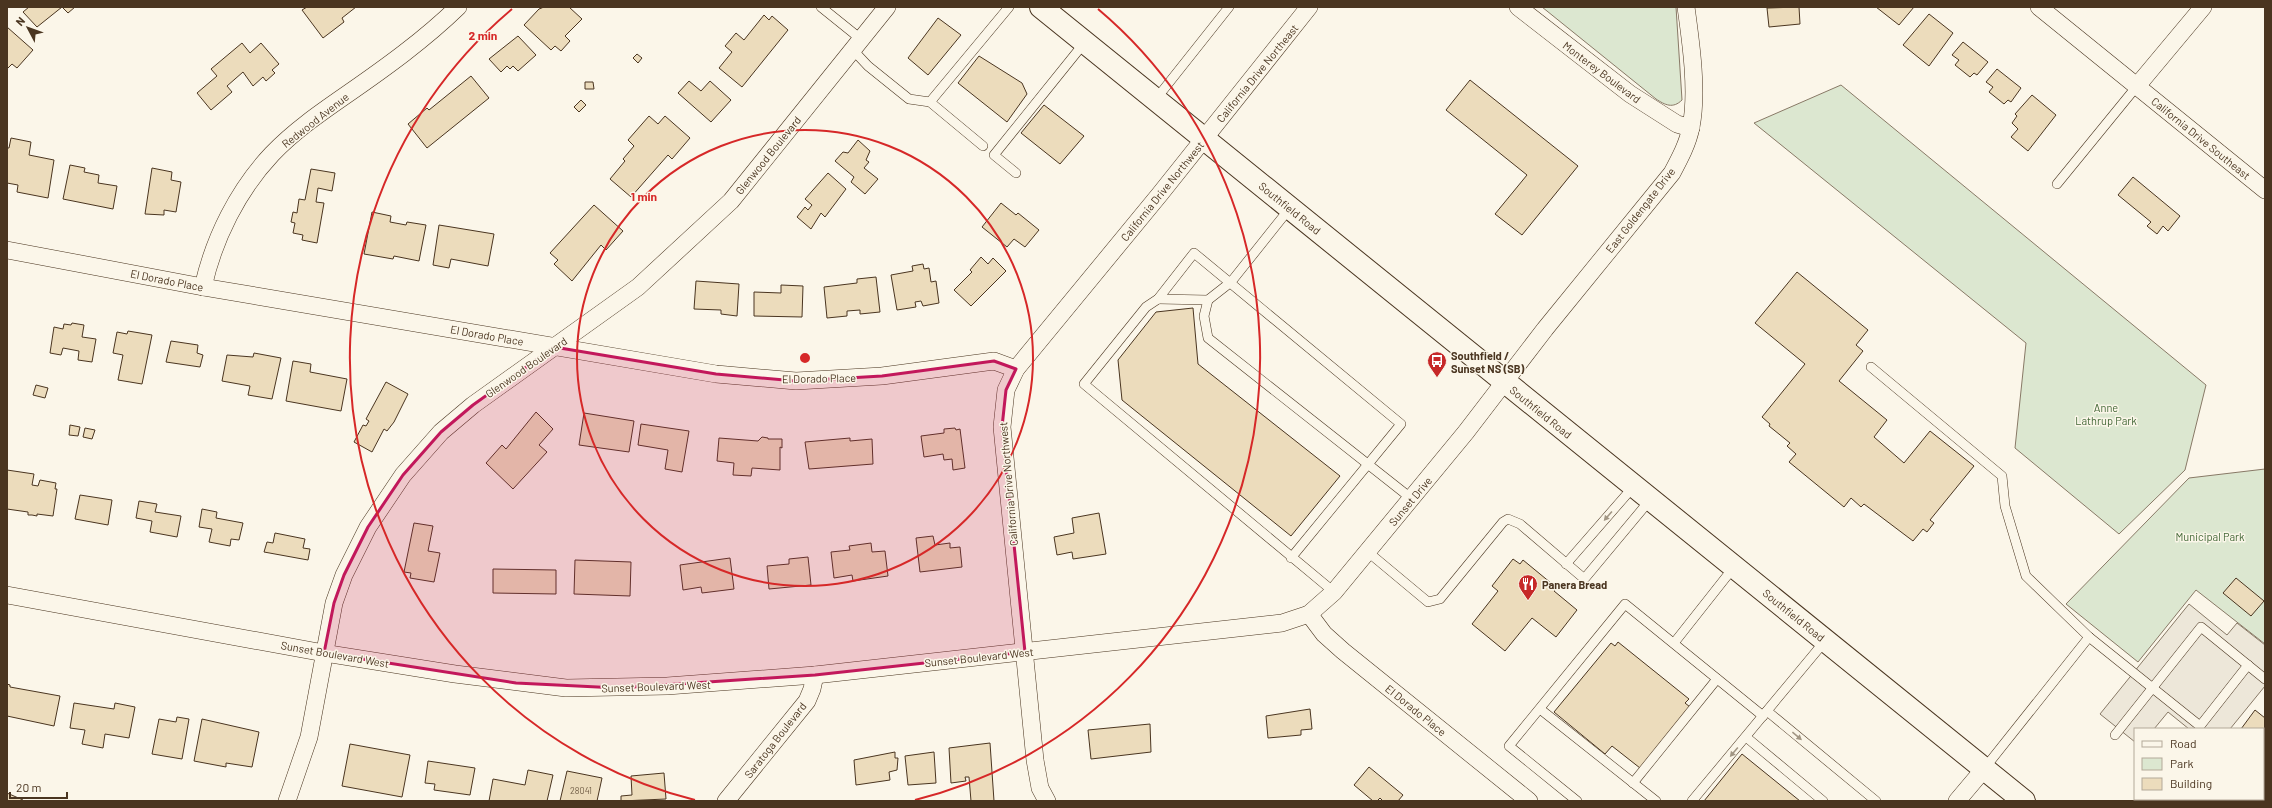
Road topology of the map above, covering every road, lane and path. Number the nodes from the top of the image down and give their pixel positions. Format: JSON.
{"nodes":[{"id":1,"x":458,"y":7,"type":"edge"},
{"id":2,"x":821,"y":7,"type":"edge"},
{"id":3,"x":887,"y":7,"type":"edge"},
{"id":4,"x":1009,"y":7,"type":"edge"},
{"id":5,"x":1041,"y":7,"type":"edge"},
{"id":6,"x":1229,"y":7,"type":"edge"},
{"id":7,"x":1309,"y":7,"type":"edge"},
{"id":8,"x":1518,"y":7,"type":"edge"},
{"id":9,"x":1686,"y":7,"type":"edge"},
{"id":10,"x":2039,"y":7,"type":"edge"},
{"id":11,"x":2203,"y":7,"type":"edge"},
{"id":12,"x":1085,"y":42,"type":"junction"},
{"id":13,"x":857,"y":45,"type":"junction"},
{"id":14,"x":2137,"y":86,"type":"junction"},
{"id":15,"x":1156,"y":99,"type":"junction"},
{"id":16,"x":930,"y":102,"type":"junction"},
{"id":17,"x":1691,"y":128,"type":"junction"},
{"id":18,"x":1204,"y":138,"type":"junction"},
{"id":19,"x":983,"y":146,"type":"dead end"},
{"id":20,"x":1016,"y":173,"type":"dead end"},
{"id":21,"x":2057,"y":184,"type":"dead end"},
{"id":22,"x":2265,"y":190,"type":"edge"},
{"id":23,"x":1290,"y":208,"type":"junction"},
{"id":24,"x":7,"y":250,"type":"edge"},
{"id":25,"x":1231,"y":282,"type":"junction"},
{"id":26,"x":203,"y":287,"type":"junction"},
{"id":27,"x":1158,"y":299,"type":"junction"},
{"id":28,"x":1208,"y":300,"type":"junction"},
{"id":29,"x":554,"y":346,"type":"junction"},
{"id":30,"x":1871,"y":367,"type":"dead end"},
{"id":31,"x":1016,"y":369,"type":"junction"},
{"id":32,"x":1503,"y":381,"type":"junction"},
{"id":33,"x":1368,"y":464,"type":"junction"},
{"id":34,"x":1634,"y":486,"type":"junction"},
{"id":35,"x":1412,"y":499,"type":"junction"},
{"id":36,"x":1650,"y":500,"type":"junction"},
{"id":37,"x":1368,"y":552,"type":"junction"},
{"id":38,"x":1291,"y":558,"type":"junction"},
{"id":39,"x":1566,"y":564,"type":"junction"},
{"id":40,"x":1734,"y":567,"type":"junction"},
{"id":41,"x":1334,"y":592,"type":"junction"},
{"id":42,"x":7,"y":595,"type":"edge"},
{"id":43,"x":1309,"y":614,"type":"junction"},
{"id":44,"x":2089,"y":637,"type":"junction"},
{"id":45,"x":1825,"y":641,"type":"junction"},
{"id":46,"x":1674,"y":643,"type":"junction"},
{"id":47,"x":1025,"y":652,"type":"junction"},
{"id":48,"x":324,"y":653,"type":"junction"},
{"id":49,"x":2248,"y":666,"type":"junction"},
{"id":50,"x":815,"y":675,"type":"junction"},
{"id":51,"x":1717,"y":679,"type":"junction"},
{"id":52,"x":2265,"y":679,"type":"edge"},
{"id":53,"x":2153,"y":688,"type":"junction"},
{"id":54,"x":1540,"y":709,"type":"junction"},
{"id":55,"x":1765,"y":713,"type":"junction"},
{"id":56,"x":2115,"y":735,"type":"dead end"},
{"id":57,"x":1746,"y":737,"type":"junction"},
{"id":58,"x":1984,"y":769,"type":"junction"},
{"id":59,"x":1633,"y":783,"type":"junction"},
{"id":60,"x":1652,"y":800,"type":"edge"},
{"id":61,"x":287,"y":801,"type":"edge"},
{"id":62,"x":726,"y":801,"type":"edge"},
{"id":63,"x":1047,"y":801,"type":"edge"},
{"id":64,"x":1529,"y":801,"type":"edge"},
{"id":65,"x":1577,"y":801,"type":"edge"},
{"id":66,"x":1692,"y":801,"type":"edge"},
{"id":67,"x":1823,"y":801,"type":"edge"},
{"id":68,"x":1876,"y":801,"type":"edge"},
{"id":69,"x":1957,"y":801,"type":"edge"},
{"id":70,"x":2024,"y":801,"type":"edge"}],
"edges":[{"from":1,"to":26,"type":"street","name":"Redwood Avenue"},
{"from":2,"to":13,"type":"lane"},
{"from":3,"to":13,"type":"street","name":"Glenwood Boulevard"},
{"from":4,"to":16,"type":"lane"},
{"from":5,"to":12,"type":"main road","name":"Southfield Road"},
{"from":6,"to":15,"type":"lane"},
{"from":7,"to":18,"type":"street","name":"California Drive Northeast"},
{"from":8,"to":17,"type":"street","name":"Monterey Boulevard"},
{"from":9,"to":17,"type":"street","name":"East Goldengate Drive"},
{"from":10,"to":14,"type":"street"},
{"from":11,"to":14,"type":"street"},
{"from":12,"to":15,"type":"main road","name":"Southfield Road"},
{"from":12,"to":20,"type":"lane"},
{"from":13,"to":16,"type":"lane"},
{"from":13,"to":29,"type":"street","name":"Glenwood Boulevard"},
{"from":14,"to":21,"type":"lane"},
{"from":14,"to":22,"type":"street","name":"California Drive Southeast"},
{"from":15,"to":18,"type":"main road","name":"Southfield Road"},
{"from":16,"to":19,"type":"lane"},
{"from":17,"to":32,"type":"street","name":"East Goldengate Drive"},
{"from":18,"to":23,"type":"main road","name":"Southfield Road"},
{"from":18,"to":31,"type":"street","name":"California Drive Northwest"},
{"from":23,"to":25,"type":"lane"},
{"from":23,"to":32,"type":"main road","name":"Southfield Road"},
{"from":24,"to":26,"type":"street","name":"El Dorado Place"},
{"from":25,"to":27,"type":"lane"},
{"from":25,"to":28,"type":"lane"},
{"from":25,"to":33,"type":"lane"},
{"from":26,"to":29,"type":"street","name":"El Dorado Place"},
{"from":27,"to":28,"type":"lane"},
{"from":27,"to":38,"type":"lane"},
{"from":28,"to":33,"type":"lane"},
{"from":29,"to":31,"type":"street","name":"El Dorado Place"},
{"from":29,"to":48,"type":"street","name":"Glenwood Boulevard"},
{"from":30,"to":44,"type":"lane"},
{"from":31,"to":47,"type":"street","name":"California Drive Northwest"},
{"from":32,"to":34,"type":"main road","name":"Southfield Road"},
{"from":32,"to":35,"type":"street","name":"Sunset Drive"},
{"from":33,"to":35,"type":"lane"},
{"from":33,"to":38,"type":"lane"},
{"from":34,"to":36,"type":"main road","name":"Southfield Road"},
{"from":34,"to":39,"type":"lane","one_way":true},
{"from":35,"to":37,"type":"street","name":"Sunset Drive"},
{"from":36,"to":39,"type":"lane"},
{"from":36,"to":40,"type":"main road","name":"Southfield Road"},
{"from":37,"to":39,"type":"lane"},
{"from":37,"to":41,"type":"street","name":"Sunset Drive"},
{"from":38,"to":41,"type":"lane"},
{"from":40,"to":45,"type":"main road","name":"Southfield Road"},
{"from":40,"to":46,"type":"lane"},
{"from":41,"to":43,"type":"street","name":"Sunset Drive"},
{"from":42,"to":48,"type":"street","name":"Sunset Boulevard West"},
{"from":43,"to":47,"type":"street","name":"Sunset Boulevard West"},
{"from":43,"to":64,"type":"street","name":"El Dorado Place"},
{"from":44,"to":53,"type":"lane"},
{"from":44,"to":58,"type":"lane"},
{"from":45,"to":55,"type":"lane"},
{"from":45,"to":58,"type":"main road","name":"Southfield Road"},
{"from":46,"to":51,"type":"lane"},
{"from":46,"to":54,"type":"lane"},
{"from":47,"to":50,"type":"street","name":"Sunset Boulevard West"},
{"from":47,"to":63,"type":"street","name":"California Drive Northwest"},
{"from":48,"to":50,"type":"street","name":"Sunset Boulevard West"},
{"from":48,"to":61,"type":"street","name":"Glenwood Boulevard"},
{"from":49,"to":52,"type":"lane"},
{"from":49,"to":53,"type":"lane"},
{"from":49,"to":53,"type":"lane"},
{"from":50,"to":62,"type":"street","name":"Saratoga Boulevard"},
{"from":51,"to":55,"type":"lane"},
{"from":51,"to":59,"type":"lane"},
{"from":53,"to":56,"type":"lane"},
{"from":54,"to":59,"type":"lane"},
{"from":54,"to":65,"type":"lane"},
{"from":55,"to":57,"type":"lane"},
{"from":55,"to":68,"type":"lane","one_way":true},
{"from":57,"to":66,"type":"lane","one_way":true},
{"from":57,"to":67,"type":"lane"},
{"from":58,"to":69,"type":"street"},
{"from":58,"to":70,"type":"main road","name":"Southfield Road"},
{"from":59,"to":60,"type":"lane"}]}
